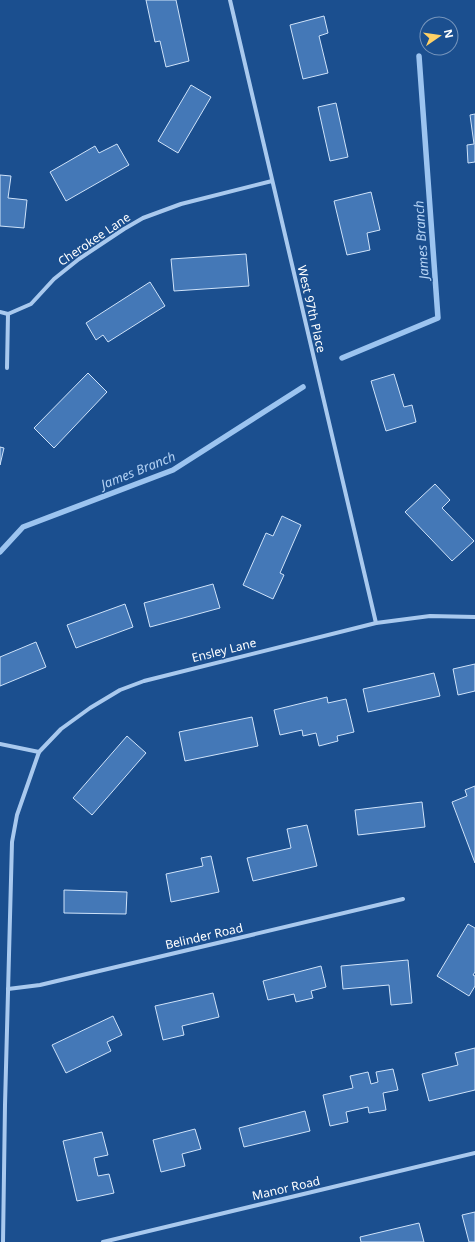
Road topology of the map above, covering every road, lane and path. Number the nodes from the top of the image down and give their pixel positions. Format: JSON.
{"nodes":[{"id":1,"x":230,"y":0,"type":"edge"},
{"id":2,"x":272,"y":181,"type":"junction"},
{"id":3,"x":0,"y":312,"type":"edge"},
{"id":4,"x":8,"y":314,"type":"junction"},
{"id":5,"x":7,"y":368,"type":"dead end"},
{"id":6,"x":475,"y":617,"type":"edge"},
{"id":7,"x":376,"y":623,"type":"junction"},
{"id":8,"x":0,"y":744,"type":"edge"},
{"id":9,"x":39,"y":752,"type":"junction"},
{"id":10,"x":403,"y":899,"type":"dead end"},
{"id":11,"x":8,"y":989,"type":"junction"},
{"id":12,"x":0,"y":1105,"type":"edge"},
{"id":13,"x":5,"y":1105,"type":"junction"},
{"id":14,"x":475,"y":1153,"type":"edge"},
{"id":15,"x":4,"y":1242,"type":"edge"},
{"id":16,"x":103,"y":1242,"type":"edge"}],
"edges":[{"from":1,"to":2,"type":"street","name":"West 97th Place"},
{"from":2,"to":4,"type":"street","name":"Cherokee Lane"},
{"from":2,"to":7,"type":"street","name":"West 97th Place"},
{"from":3,"to":4,"type":"street"},
{"from":4,"to":5,"type":"street"},
{"from":6,"to":7,"type":"street","name":"Ensley Lane"},
{"from":7,"to":9,"type":"street","name":"Ensley Lane"},
{"from":8,"to":9,"type":"street"},
{"from":9,"to":11,"type":"street"},
{"from":10,"to":11,"type":"street","name":"Belinder Road"},
{"from":11,"to":13,"type":"street"},
{"from":12,"to":13,"type":"street"},
{"from":13,"to":15,"type":"street"},
{"from":14,"to":16,"type":"street","name":"Manor Road"}]}
